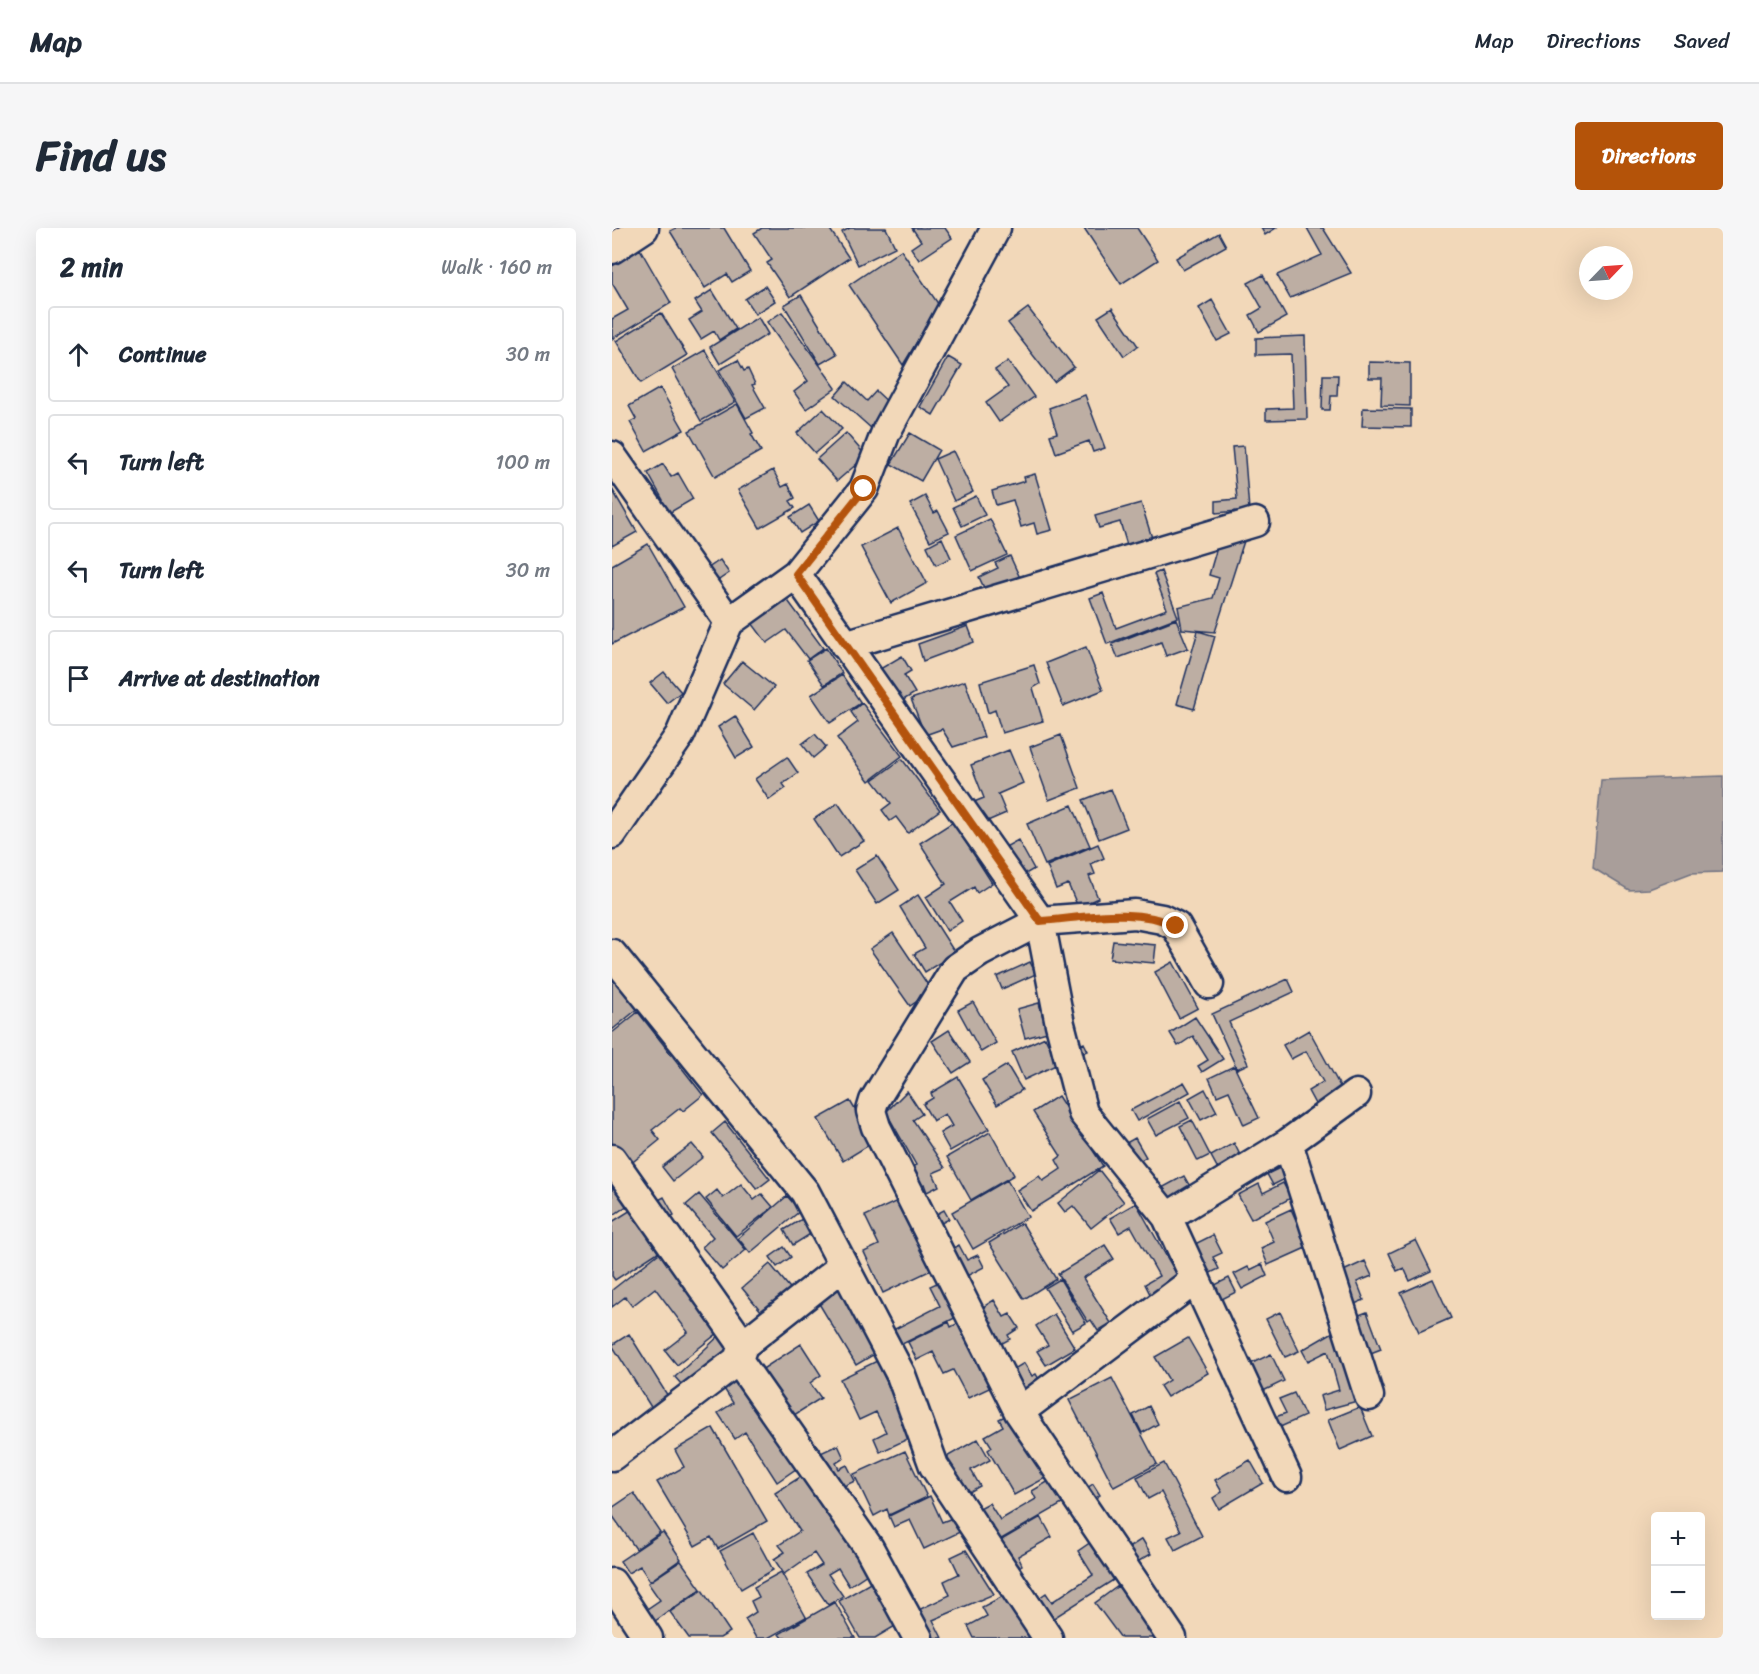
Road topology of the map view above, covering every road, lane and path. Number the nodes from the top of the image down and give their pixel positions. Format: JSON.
{"nodes":[{"id":1,"x":644,"y":228,"type":"edge"},
{"id":2,"x":996,"y":228,"type":"edge"},
{"id":3,"x":612,"y":249,"type":"edge"},
{"id":4,"x":612,"y":456,"type":"edge"},
{"id":5,"x":1255,"y":522,"type":"dead end"},
{"id":6,"x":796,"y":574,"type":"junction"},
{"id":7,"x":729,"y":622,"type":"junction"},
{"id":8,"x":845,"y":645,"type":"junction"},
{"id":9,"x":612,"y":834,"type":"edge"},
{"id":10,"x":1040,"y":921,"type":"junction"},
{"id":11,"x":612,"y":954,"type":"edge"},
{"id":12,"x":1209,"y":984,"type":"dead end"},
{"id":13,"x":1356,"y":1094,"type":"dead end"},
{"id":14,"x":1288,"y":1143,"type":"junction"},
{"id":15,"x":612,"y":1159,"type":"edge"},
{"id":16,"x":1167,"y":1217,"type":"junction"},
{"id":17,"x":843,"y":1266,"type":"junction"},
{"id":18,"x":1196,"y":1279,"type":"junction"},
{"id":19,"x":740,"y":1352,"type":"junction"},
{"id":20,"x":1369,"y":1396,"type":"dead end"},
{"id":21,"x":1019,"y":1412,"type":"junction"},
{"id":22,"x":612,"y":1456,"type":"edge"},
{"id":23,"x":1287,"y":1477,"type":"dead end"},
{"id":24,"x":612,"y":1583,"type":"edge"},
{"id":25,"x":648,"y":1638,"type":"edge"},
{"id":26,"x":918,"y":1638,"type":"edge"},
{"id":27,"x":1048,"y":1638,"type":"edge"},
{"id":28,"x":1172,"y":1638,"type":"edge"}],
"edges":[{"from":1,"to":3,"type":"street"},
{"from":2,"to":6,"type":"street"},
{"from":4,"to":7,"type":"street"},
{"from":5,"to":8,"type":"street"},
{"from":6,"to":7,"type":"street"},
{"from":6,"to":8,"type":"street"},
{"from":7,"to":9,"type":"street"},
{"from":8,"to":10,"type":"street"},
{"from":10,"to":12,"type":"street"},
{"from":10,"to":16,"type":"street"},
{"from":10,"to":21,"type":"street"},
{"from":11,"to":17,"type":"street"},
{"from":13,"to":14,"type":"street"},
{"from":14,"to":16,"type":"street"},
{"from":14,"to":20,"type":"street"},
{"from":15,"to":19,"type":"street"},
{"from":16,"to":18,"type":"street"},
{"from":17,"to":19,"type":"street"},
{"from":17,"to":27,"type":"street"},
{"from":18,"to":21,"type":"street"},
{"from":18,"to":23,"type":"street"},
{"from":19,"to":22,"type":"street"},
{"from":19,"to":26,"type":"street"},
{"from":21,"to":28,"type":"street"},
{"from":24,"to":25,"type":"street"}]}
